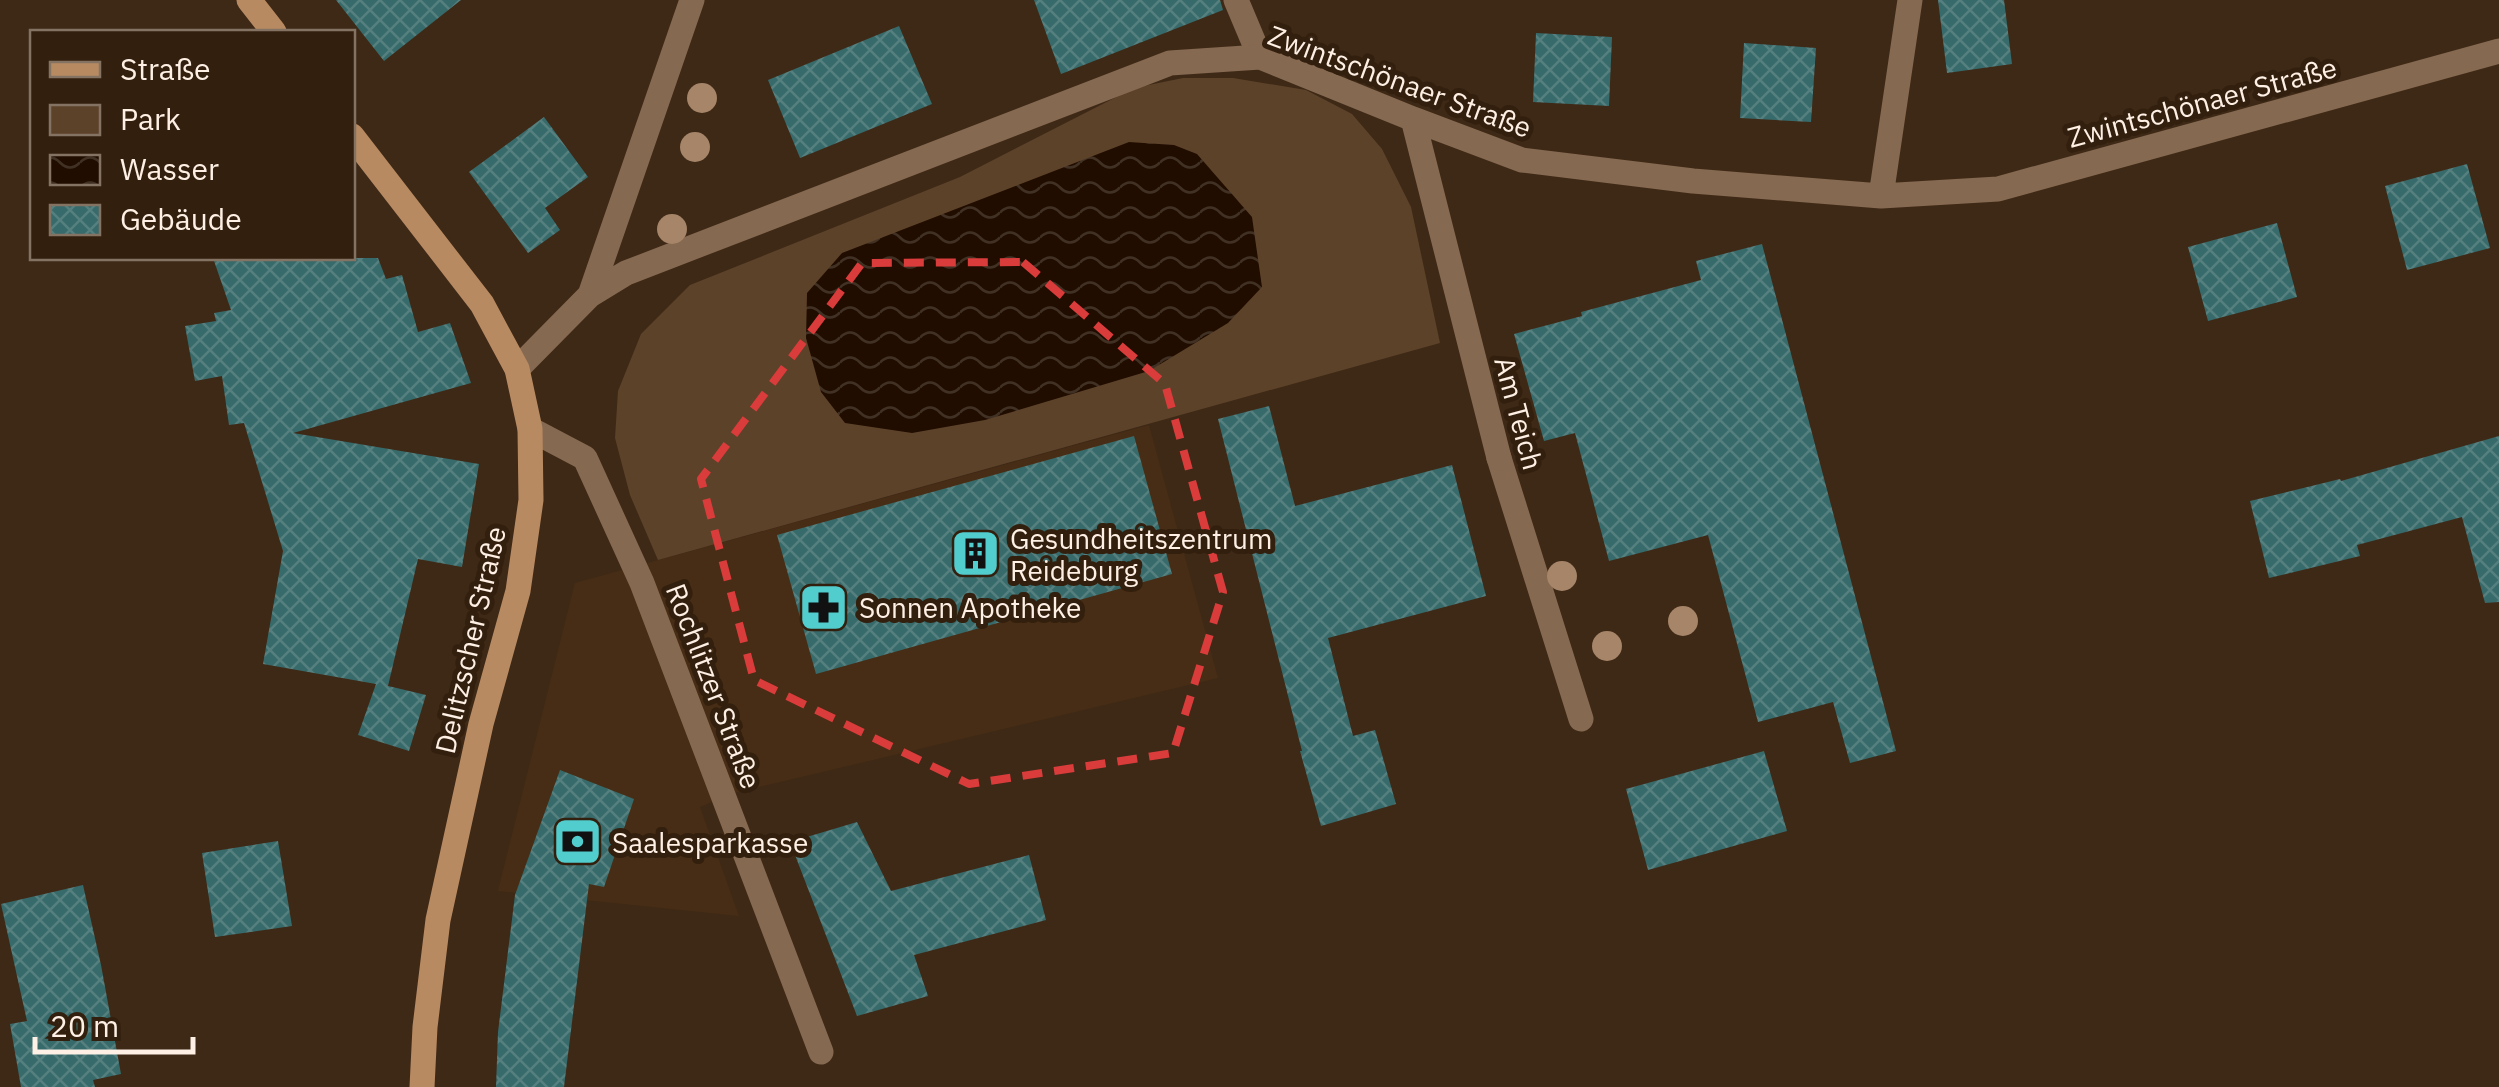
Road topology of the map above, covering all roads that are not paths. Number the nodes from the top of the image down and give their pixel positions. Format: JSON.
{"nodes":[{"id":1,"x":249,"y":0,"type":"edge"},
{"id":2,"x":692,"y":0,"type":"edge"},
{"id":3,"x":1236,"y":0,"type":"edge"},
{"id":4,"x":1910,"y":0,"type":"edge"},
{"id":5,"x":272,"y":30,"type":"edge"},
{"id":6,"x":2499,"y":51,"type":"edge"},
{"id":7,"x":1260,"y":56,"type":"junction"},
{"id":8,"x":1413,"y":120,"type":"junction"},
{"id":9,"x":355,"y":140,"type":"edge"},
{"id":10,"x":1881,"y":196,"type":"junction"},
{"id":11,"x":590,"y":295,"type":"junction"},
{"id":12,"x":517,"y":369,"type":"junction"},
{"id":13,"x":530,"y":429,"type":"junction"},
{"id":14,"x":1581,"y":718,"type":"dead end"},
{"id":15,"x":821,"y":1052,"type":"dead end"},
{"id":16,"x":422,"y":1087,"type":"edge"}],
"edges":[{"from":1,"to":5,"type":"main road"},
{"from":2,"to":11,"type":"street"},
{"from":3,"to":7,"type":"street"},
{"from":4,"to":10,"type":"street"},
{"from":6,"to":10,"type":"street","name":"Zwintschönaer Straße"},
{"from":7,"to":8,"type":"street","name":"Zwintschönaer Straße"},
{"from":7,"to":11,"type":"street","name":"Zwintschönaer Straße"},
{"from":8,"to":10,"type":"street","name":"Zwintschönaer Straße"},
{"from":8,"to":14,"type":"street","name":"Am Teich"},
{"from":9,"to":12,"type":"main road","name":"Delitzscher Straße"},
{"from":11,"to":12,"type":"street","name":"Zwintschönaer Straße"},
{"from":12,"to":13,"type":"main road","name":"Delitzscher Straße"},
{"from":13,"to":15,"type":"street","name":"Rochlitzer Straße"},
{"from":13,"to":16,"type":"main road","name":"Delitzscher Straße"}]}
